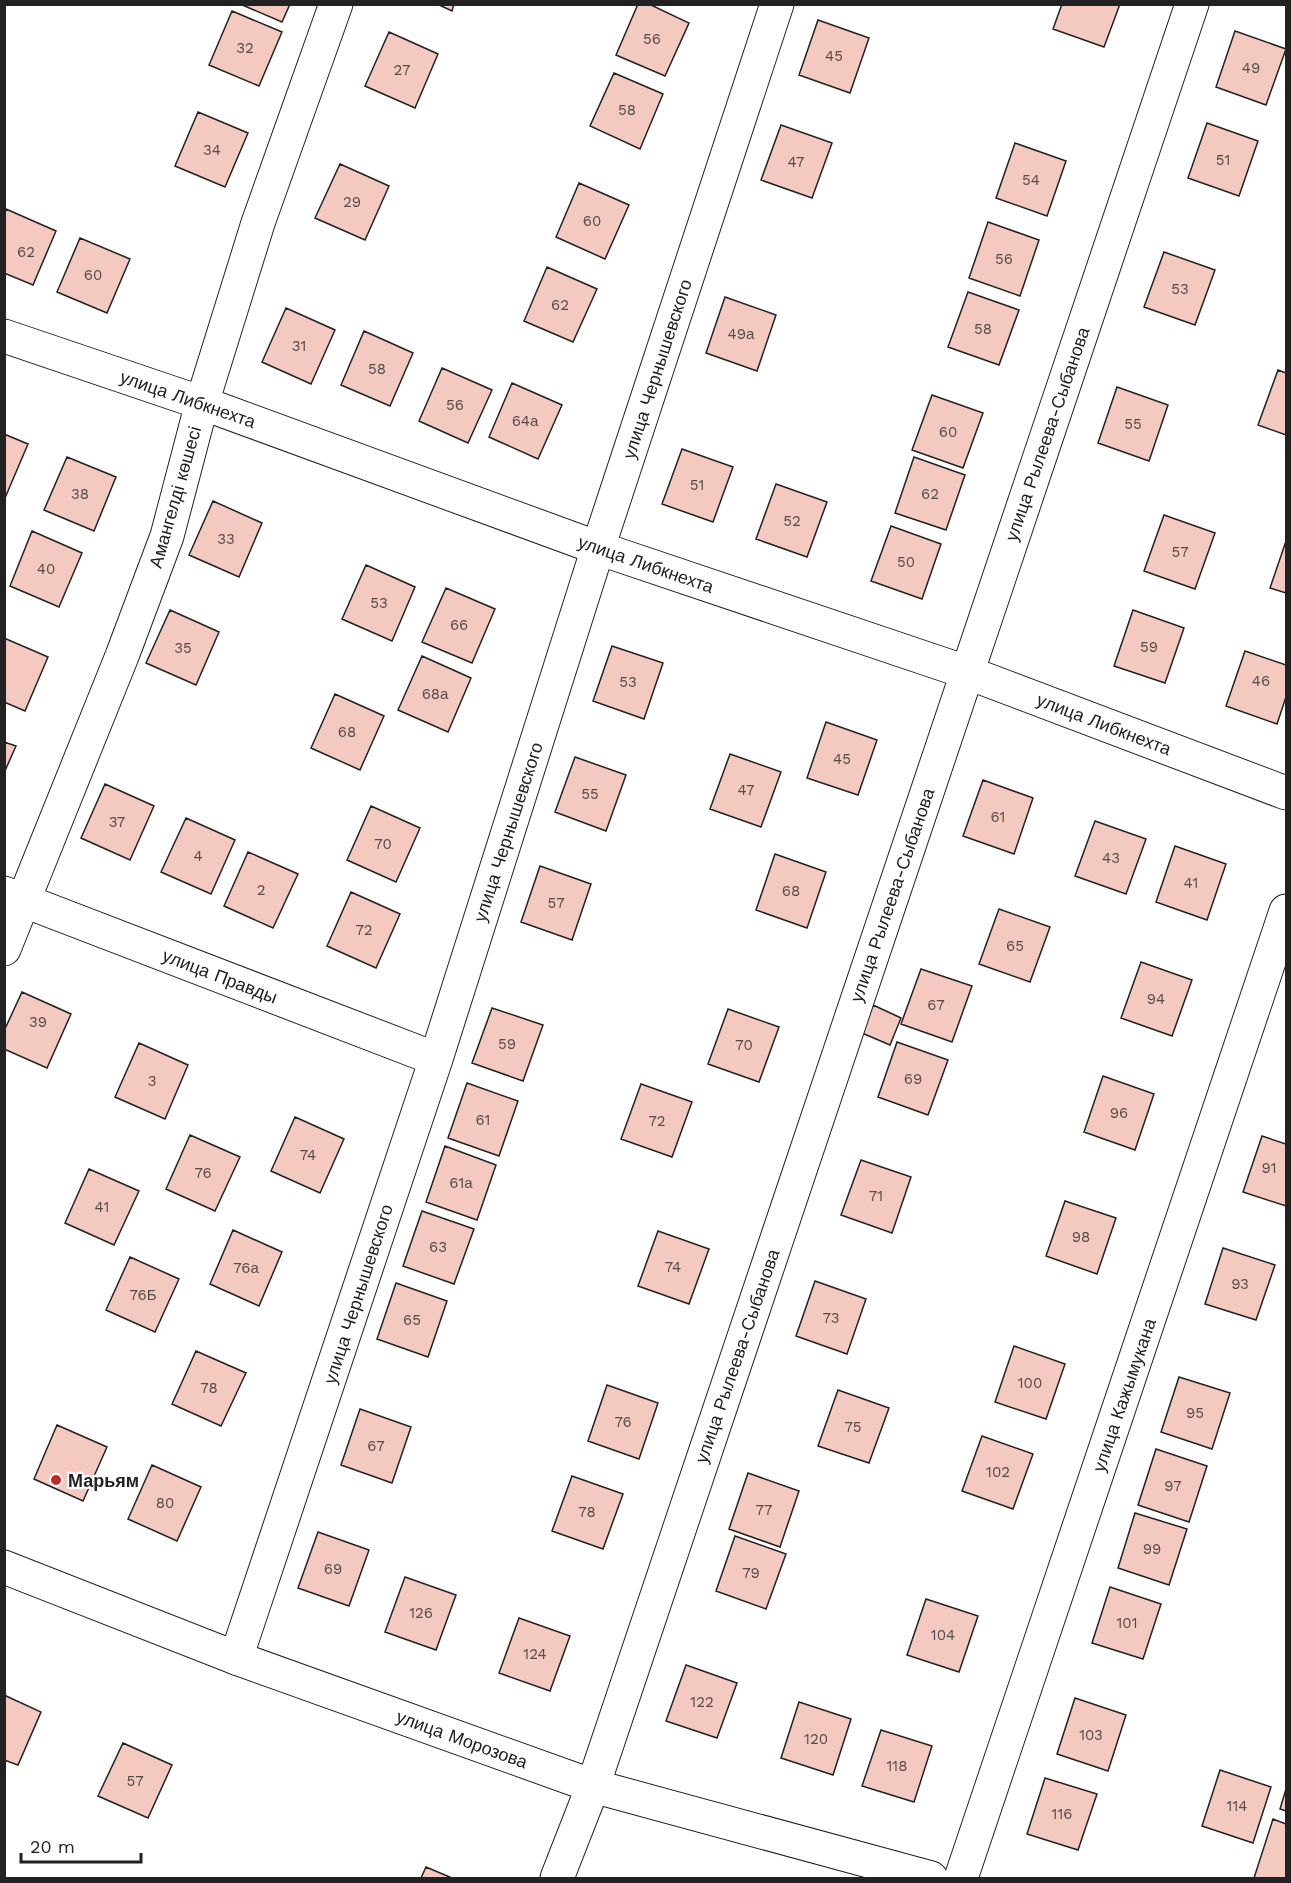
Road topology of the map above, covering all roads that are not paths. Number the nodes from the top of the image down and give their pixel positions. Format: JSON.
{"nodes":[{"id":1,"x":336,"y":4,"type":"edge"},
{"id":2,"x":777,"y":4,"type":"edge"},
{"id":3,"x":1192,"y":4,"type":"edge"},
{"id":4,"x":4,"y":336,"type":"edge"},
{"id":5,"x":202,"y":403,"type":"junction"},
{"id":6,"x":598,"y":548,"type":"junction"},
{"id":7,"x":966,"y":672,"type":"junction"},
{"id":8,"x":1287,"y":793,"type":"edge"},
{"id":9,"x":14,"y":897,"type":"edge"},
{"id":10,"x":1287,"y":912,"type":"edge"},
{"id":11,"x":4,"y":949,"type":"edge"},
{"id":12,"x":436,"y":1059,"type":"junction"},
{"id":13,"x":4,"y":1567,"type":"edge"},
{"id":14,"x":237,"y":1658,"type":"junction"},
{"id":15,"x":593,"y":1786,"type":"junction"},
{"id":16,"x":557,"y":1878,"type":"edge"},
{"id":17,"x":931,"y":1878,"type":"edge"},
{"id":18,"x":961,"y":1878,"type":"edge"}],
"edges":[{"from":1,"to":5,"type":"street","name":"Амангелді көшесі"},
{"from":2,"to":6,"type":"street","name":"улица Чернышевского"},
{"from":3,"to":7,"type":"street","name":"улица Рылеева-Сыбанова"},
{"from":4,"to":5,"type":"street","name":"улица Либкнехта"},
{"from":5,"to":6,"type":"street","name":"улица Либкнехта"},
{"from":5,"to":9,"type":"street","name":"Амангелді көшесі"},
{"from":6,"to":7,"type":"street","name":"улица Либкнехта"},
{"from":6,"to":12,"type":"street","name":"улица Чернышевского"},
{"from":7,"to":8,"type":"street","name":"улица Либкнехта"},
{"from":7,"to":15,"type":"street","name":"улица Рылеева-Сыбанова"},
{"from":9,"to":11,"type":"street","name":"Амангелді көшесі"},
{"from":9,"to":12,"type":"street","name":"улица Правды"},
{"from":10,"to":18,"type":"street","name":"улица Кажымукана"},
{"from":12,"to":14,"type":"street","name":"улица Чернышевского"},
{"from":13,"to":14,"type":"street","name":"улица Морозова"},
{"from":14,"to":15,"type":"street","name":"улица Морозова"},
{"from":15,"to":16,"type":"street","name":"улица Рылеева-Сыбанова"},
{"from":15,"to":17,"type":"street","name":"улица Морозова"}]}
